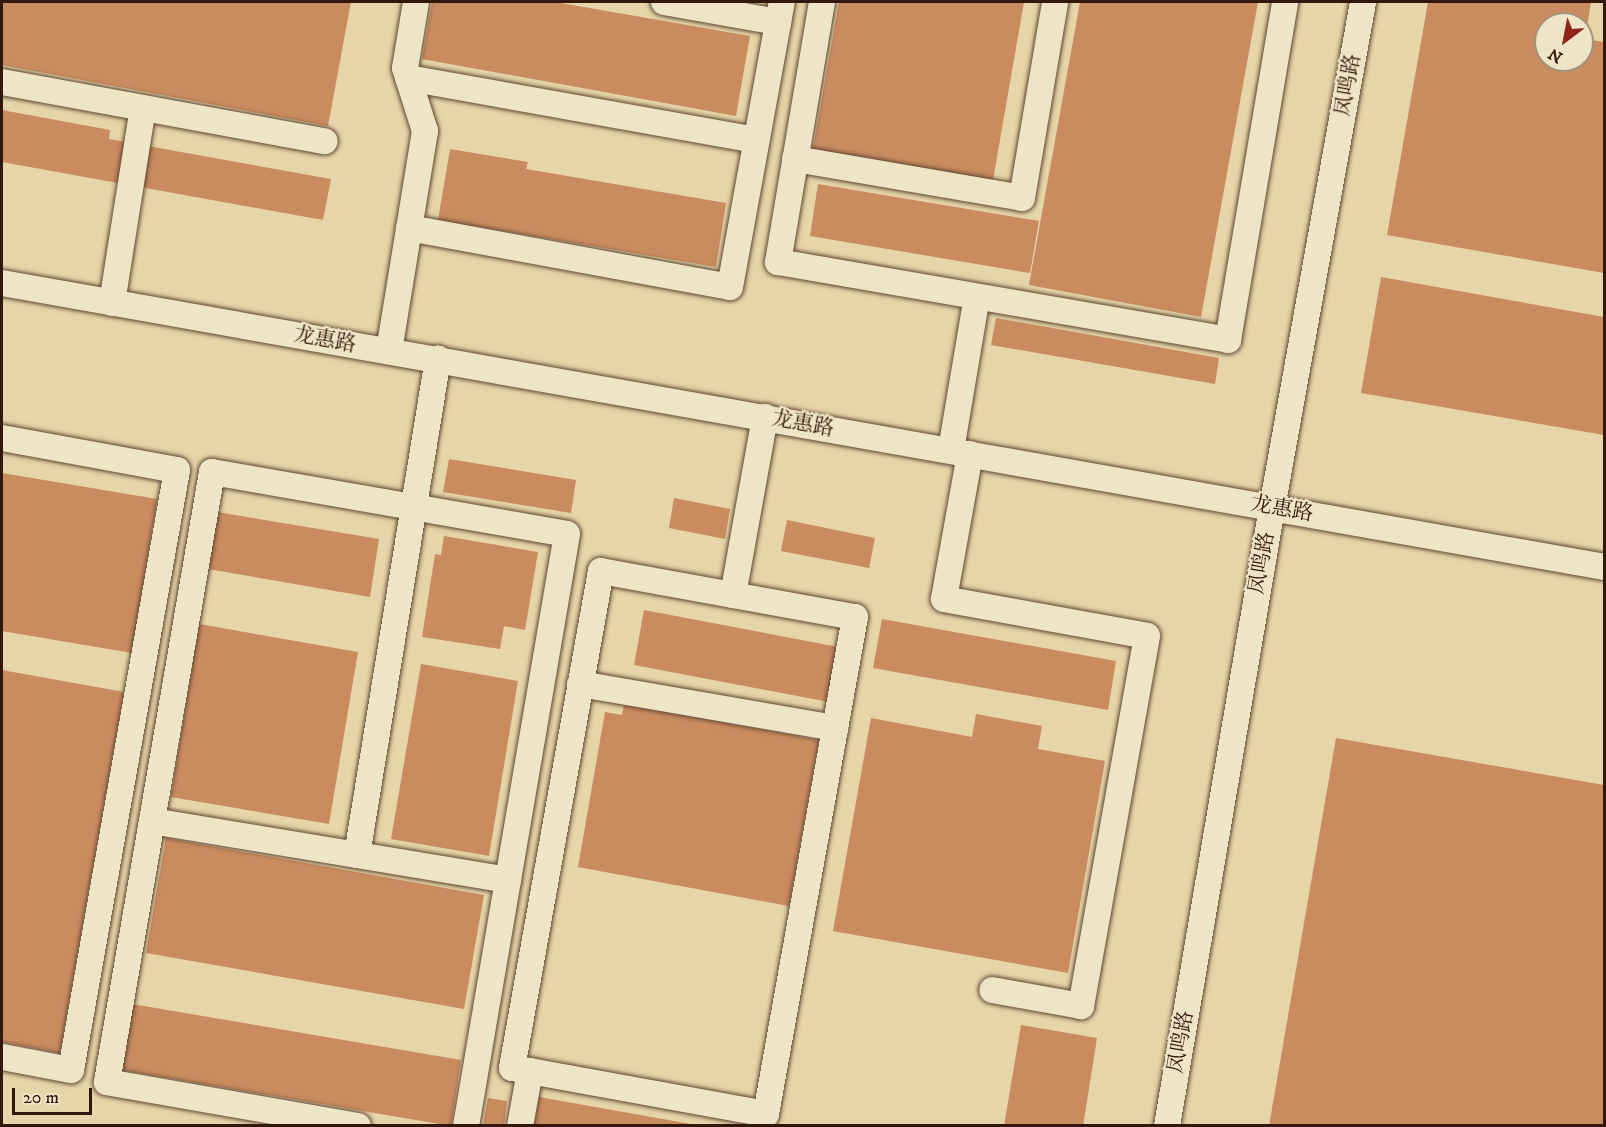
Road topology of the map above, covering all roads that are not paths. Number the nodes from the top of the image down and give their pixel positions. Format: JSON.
{"nodes":[{"id":1,"x":416,"y":2,"type":"edge"},
{"id":2,"x":664,"y":2,"type":"edge"},
{"id":3,"x":822,"y":2,"type":"edge"},
{"id":4,"x":1055,"y":2,"type":"edge"},
{"id":5,"x":1285,"y":2,"type":"edge"},
{"id":6,"x":1363,"y":2,"type":"edge"},
{"id":7,"x":780,"y":12,"type":"edge"},
{"id":8,"x":408,"y":78,"type":"junction"},
{"id":9,"x":2,"y":82,"type":"edge"},
{"id":10,"x":143,"y":108,"type":"junction"},
{"id":11,"x":757,"y":140,"type":"junction"},
{"id":12,"x":325,"y":141,"type":"dead end"},
{"id":13,"x":795,"y":159,"type":"junction"},
{"id":14,"x":409,"y":228,"type":"junction"},
{"id":15,"x":2,"y":283,"type":"edge"},
{"id":16,"x":977,"y":297,"type":"junction"},
{"id":17,"x":112,"y":303,"type":"junction"},
{"id":18,"x":389,"y":351,"type":"junction"},
{"id":19,"x":438,"y":359,"type":"junction"},
{"id":20,"x":765,"y":417,"type":"junction"},
{"id":21,"x":2,"y":438,"type":"edge"},
{"id":22,"x":961,"y":452,"type":"junction"},
{"id":23,"x":414,"y":508,"type":"junction"},
{"id":24,"x":1272,"y":508,"type":"junction"},
{"id":25,"x":1605,"y":567,"type":"edge"},
{"id":26,"x":733,"y":595,"type":"junction"},
{"id":27,"x":580,"y":684,"type":"junction"},
{"id":28,"x":835,"y":728,"type":"junction"},
{"id":29,"x":152,"y":821,"type":"junction"},
{"id":30,"x":357,"y":855,"type":"junction"},
{"id":31,"x":508,"y":880,"type":"junction"},
{"id":32,"x":992,"y":990,"type":"dead end"},
{"id":33,"x":2,"y":1057,"type":"edge"},
{"id":34,"x":530,"y":1071,"type":"junction"},
{"id":35,"x":765,"y":1120,"type":"edge"},
{"id":36,"x":358,"y":1125,"type":"edge"},
{"id":37,"x":466,"y":1125,"type":"edge"},
{"id":38,"x":520,"y":1125,"type":"edge"},
{"id":39,"x":1167,"y":1125,"type":"edge"}],
"edges":[{"from":1,"to":8,"type":"street"},
{"from":2,"to":7,"type":"street"},
{"from":3,"to":13,"type":"street"},
{"from":4,"to":13,"type":"street"},
{"from":5,"to":16,"type":"street"},
{"from":6,"to":24,"type":"street","name":"凤鸣路"},
{"from":7,"to":11,"type":"street"},
{"from":8,"to":11,"type":"street"},
{"from":8,"to":14,"type":"street"},
{"from":9,"to":10,"type":"street"},
{"from":10,"to":12,"type":"street"},
{"from":10,"to":17,"type":"street"},
{"from":11,"to":14,"type":"street"},
{"from":13,"to":16,"type":"street"},
{"from":14,"to":18,"type":"street"},
{"from":15,"to":17,"type":"street","name":"龙惠路"},
{"from":16,"to":22,"type":"street"},
{"from":17,"to":18,"type":"street","name":"龙惠路"},
{"from":18,"to":19,"type":"street","name":"龙惠路"},
{"from":19,"to":20,"type":"street","name":"龙惠路"},
{"from":19,"to":23,"type":"street"},
{"from":20,"to":22,"type":"street","name":"龙惠路"},
{"from":20,"to":26,"type":"street"},
{"from":21,"to":33,"type":"street"},
{"from":22,"to":24,"type":"street","name":"龙惠路"},
{"from":22,"to":32,"type":"street"},
{"from":23,"to":29,"type":"street"},
{"from":23,"to":30,"type":"street"},
{"from":23,"to":31,"type":"street"},
{"from":24,"to":25,"type":"street","name":"龙惠路"},
{"from":24,"to":39,"type":"street","name":"凤鸣路"},
{"from":26,"to":27,"type":"street"},
{"from":26,"to":28,"type":"street"},
{"from":27,"to":28,"type":"street"},
{"from":27,"to":34,"type":"street"},
{"from":28,"to":35,"type":"street"},
{"from":29,"to":30,"type":"street"},
{"from":29,"to":36,"type":"street"},
{"from":30,"to":31,"type":"street"},
{"from":31,"to":37,"type":"street"},
{"from":34,"to":35,"type":"street"},
{"from":34,"to":38,"type":"street"}]}
